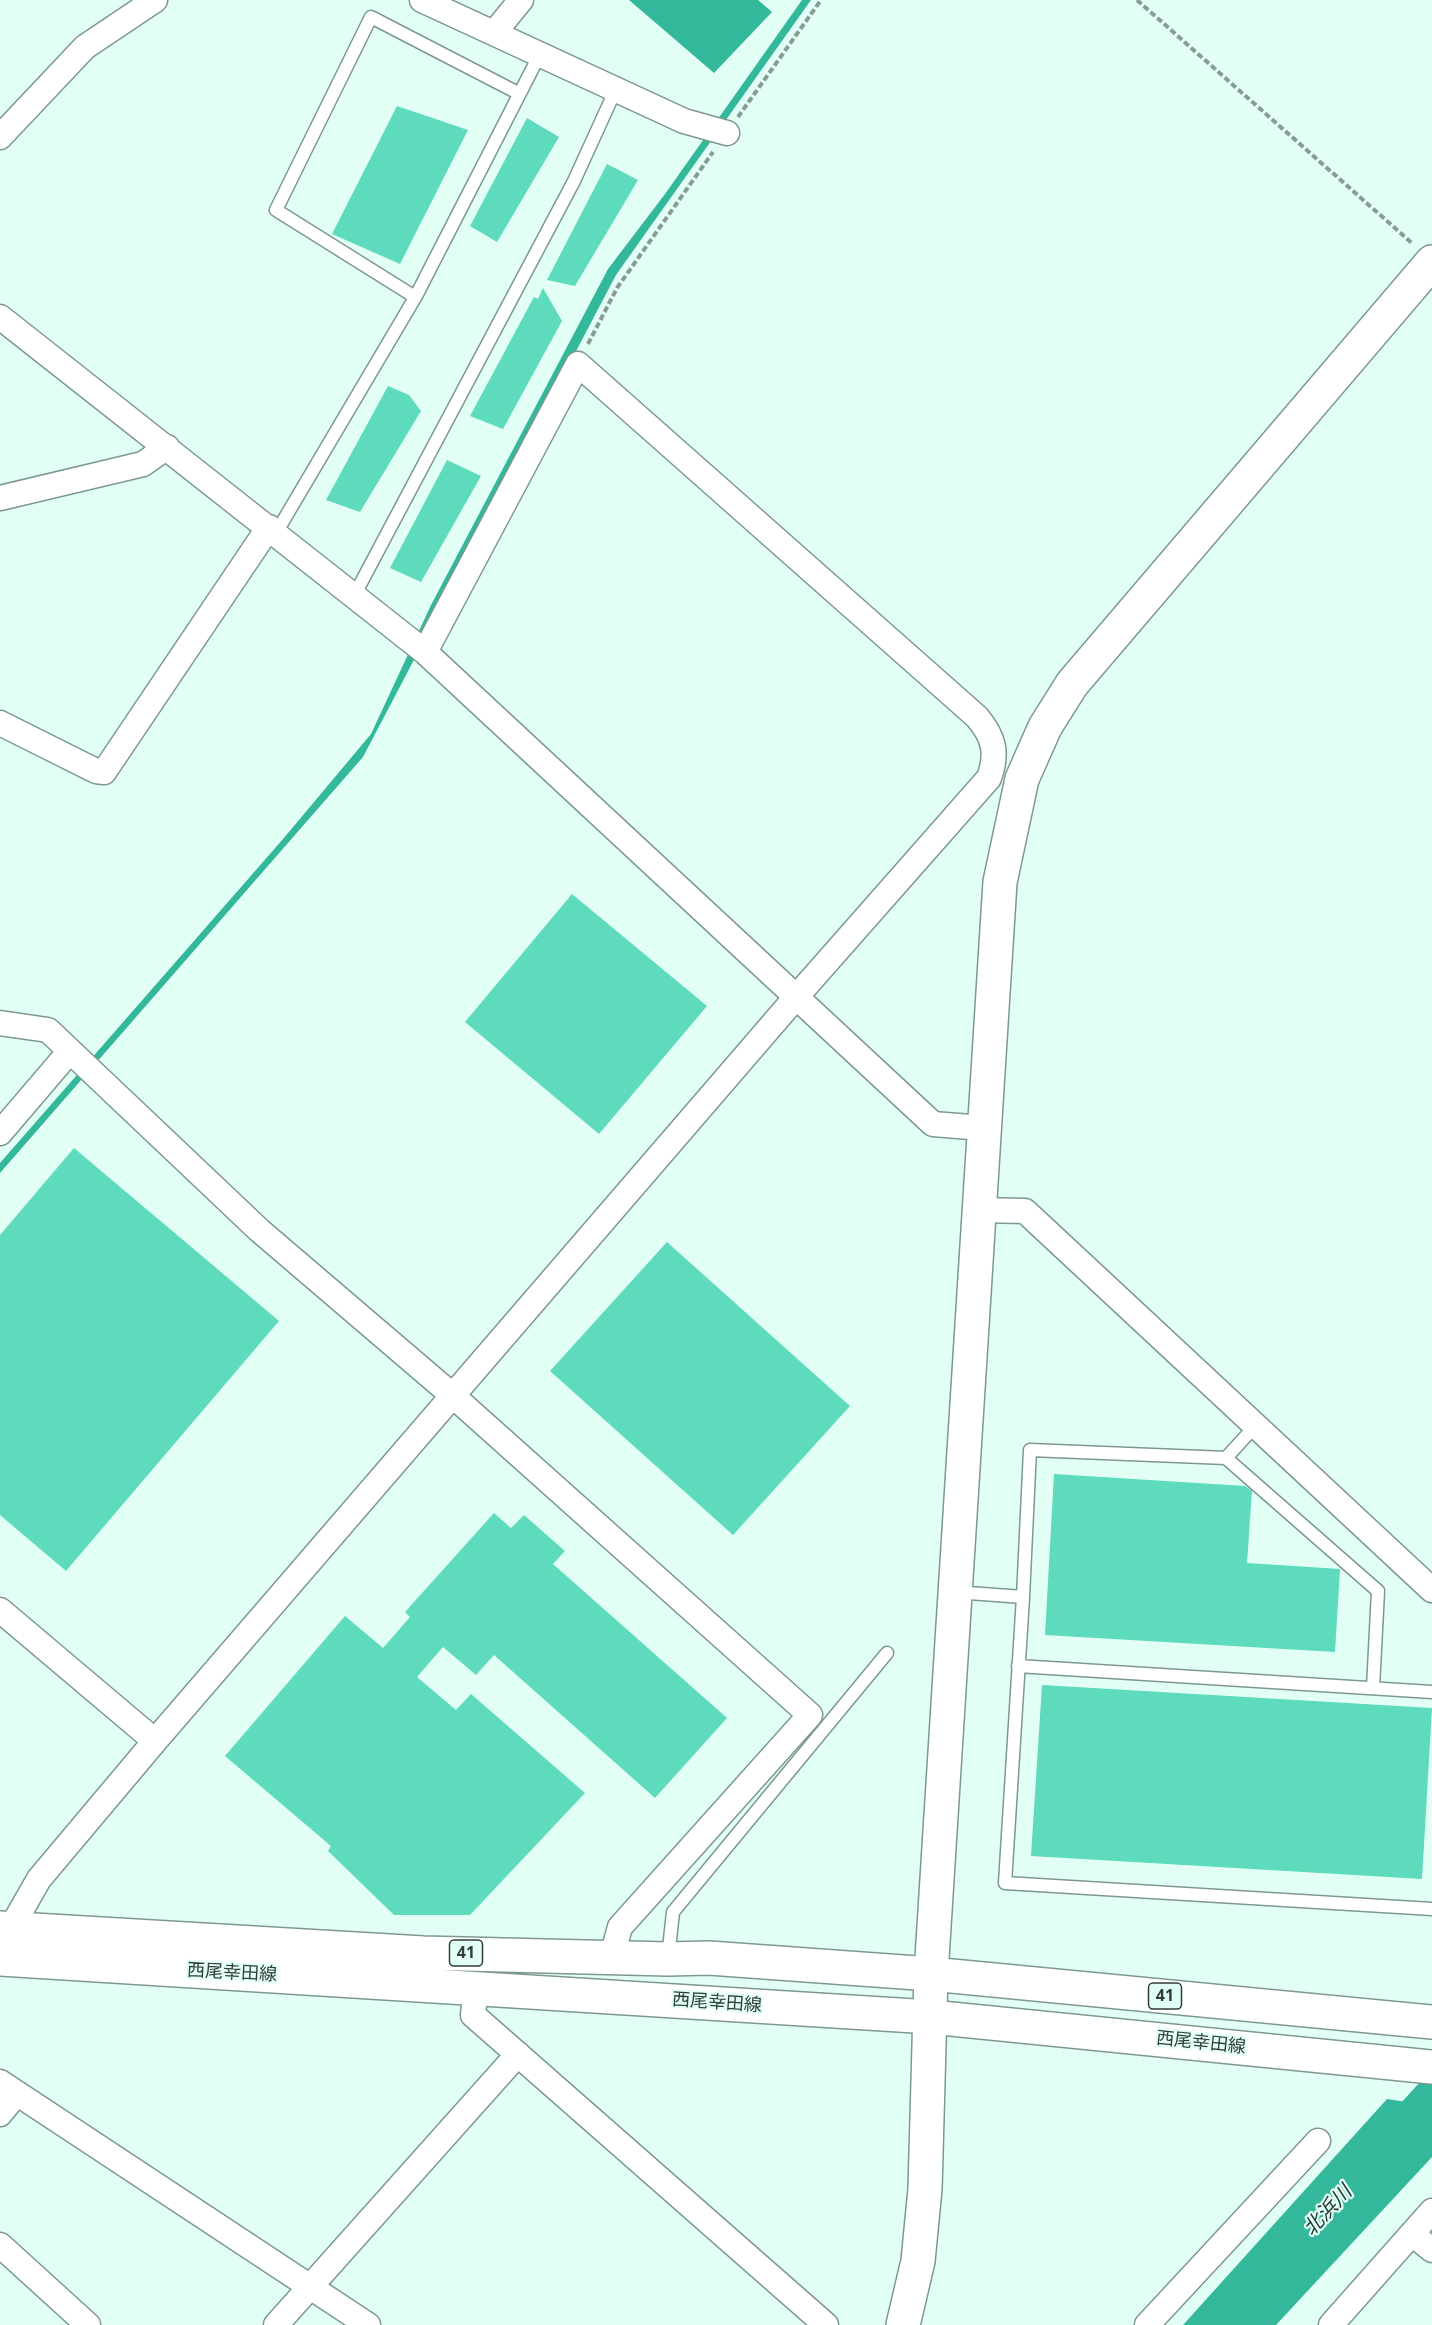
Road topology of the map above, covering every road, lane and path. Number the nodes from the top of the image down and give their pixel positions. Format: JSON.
{"nodes":[{"id":1,"x":155,"y":0,"type":"edge"},
{"id":2,"x":422,"y":0,"type":"edge"},
{"id":3,"x":521,"y":0,"type":"edge"},
{"id":4,"x":821,"y":0,"type":"edge"},
{"id":5,"x":1137,"y":0,"type":"edge"},
{"id":6,"x":494,"y":33,"type":"junction"},
{"id":7,"x":540,"y":54,"type":"junction"},
{"id":8,"x":616,"y":89,"type":"junction"},
{"id":9,"x":518,"y":93,"type":"junction"},
{"id":10,"x":726,"y":133,"type":"junction"},
{"id":11,"x":0,"y":137,"type":"edge"},
{"id":12,"x":1431,"y":265,"type":"edge"},
{"id":13,"x":415,"y":297,"type":"junction"},
{"id":14,"x":0,"y":316,"type":"edge"},
{"id":15,"x":578,"y":364,"type":"junction"},
{"id":16,"x":167,"y":447,"type":"junction"},
{"id":17,"x":0,"y":498,"type":"edge"},
{"id":18,"x":273,"y":530,"type":"junction"},
{"id":19,"x":354,"y":596,"type":"junction"},
{"id":20,"x":425,"y":652,"type":"junction"},
{"id":21,"x":0,"y":723,"type":"edge"},
{"id":22,"x":797,"y":996,"type":"junction"},
{"id":23,"x":0,"y":1023,"type":"edge"},
{"id":24,"x":70,"y":1051,"type":"junction"},
{"id":25,"x":983,"y":1128,"type":"junction"},
{"id":26,"x":0,"y":1133,"type":"edge"},
{"id":27,"x":978,"y":1210,"type":"junction"},
{"id":28,"x":452,"y":1395,"type":"junction"},
{"id":29,"x":1257,"y":1424,"type":"junction"},
{"id":30,"x":1226,"y":1458,"type":"junction"},
{"id":31,"x":1432,"y":1590,"type":"edge"},
{"id":32,"x":954,"y":1592,"type":"junction"},
{"id":33,"x":1023,"y":1597,"type":"junction"},
{"id":34,"x":0,"y":1610,"type":"edge"},
{"id":35,"x":887,"y":1653,"type":"dead end"},
{"id":36,"x":1018,"y":1666,"type":"junction"},
{"id":37,"x":1373,"y":1688,"type":"junction"},
{"id":38,"x":1432,"y":1692,"type":"edge"},
{"id":39,"x":155,"y":1741,"type":"junction"},
{"id":40,"x":1432,"y":1909,"type":"edge"},
{"id":41,"x":5,"y":1928,"type":"edge"},
{"id":42,"x":612,"y":1956,"type":"junction"},
{"id":43,"x":0,"y":1959,"type":"edge"},
{"id":44,"x":668,"y":1959,"type":"junction"},
{"id":45,"x":932,"y":1974,"type":"junction"},
{"id":46,"x":476,"y":1987,"type":"junction"},
{"id":47,"x":931,"y":2017,"type":"junction"},
{"id":48,"x":1432,"y":2022,"type":"edge"},
{"id":49,"x":518,"y":2054,"type":"junction"},
{"id":50,"x":1432,"y":2067,"type":"edge"},
{"id":51,"x":8,"y":2088,"type":"edge"},
{"id":52,"x":0,"y":2114,"type":"edge"},
{"id":53,"x":1318,"y":2141,"type":"dead end"},
{"id":54,"x":1432,"y":2211,"type":"edge"},
{"id":55,"x":1413,"y":2234,"type":"junction"},
{"id":56,"x":0,"y":2245,"type":"edge"},
{"id":57,"x":1432,"y":2250,"type":"edge"},
{"id":58,"x":309,"y":2288,"type":"junction"},
{"id":59,"x":88,"y":2325,"type":"edge"},
{"id":60,"x":276,"y":2325,"type":"edge"},
{"id":61,"x":368,"y":2325,"type":"edge"},
{"id":62,"x":826,"y":2325,"type":"edge"},
{"id":63,"x":903,"y":2325,"type":"edge"},
{"id":64,"x":1147,"y":2325,"type":"edge"},
{"id":65,"x":1331,"y":2325,"type":"edge"}],
"edges":[{"from":1,"to":11,"type":"street"},
{"from":2,"to":6,"type":"street"},
{"from":3,"to":6,"type":"street"},
{"from":4,"to":10,"type":"path"},
{"from":5,"to":12,"type":"path"},
{"from":6,"to":7,"type":"street"},
{"from":7,"to":8,"type":"street"},
{"from":7,"to":9,"type":"lane"},
{"from":8,"to":10,"type":"street"},
{"from":8,"to":19,"type":"lane"},
{"from":9,"to":13,"type":"lane"},
{"from":9,"to":13,"type":"lane"},
{"from":10,"to":15,"type":"path"},
{"from":12,"to":25,"type":"main road"},
{"from":13,"to":18,"type":"lane"},
{"from":14,"to":16,"type":"street"},
{"from":15,"to":20,"type":"street"},
{"from":15,"to":22,"type":"street"},
{"from":16,"to":17,"type":"street"},
{"from":16,"to":18,"type":"street"},
{"from":18,"to":19,"type":"street"},
{"from":18,"to":21,"type":"street"},
{"from":19,"to":20,"type":"street"},
{"from":20,"to":22,"type":"street"},
{"from":22,"to":25,"type":"street"},
{"from":22,"to":28,"type":"street"},
{"from":23,"to":24,"type":"street"},
{"from":24,"to":26,"type":"street"},
{"from":24,"to":28,"type":"street"},
{"from":25,"to":27,"type":"main road"},
{"from":27,"to":29,"type":"street"},
{"from":27,"to":32,"type":"main road"},
{"from":28,"to":39,"type":"street"},
{"from":28,"to":42,"type":"street"},
{"from":29,"to":30,"type":"lane"},
{"from":29,"to":31,"type":"street"},
{"from":30,"to":33,"type":"lane"},
{"from":30,"to":37,"type":"lane"},
{"from":32,"to":33,"type":"lane"},
{"from":32,"to":45,"type":"main road"},
{"from":33,"to":36,"type":"lane"},
{"from":34,"to":39,"type":"street"},
{"from":35,"to":44,"type":"lane"},
{"from":36,"to":37,"type":"lane"},
{"from":36,"to":40,"type":"lane"},
{"from":37,"to":38,"type":"lane"},
{"from":39,"to":41,"type":"street"},
{"from":41,"to":42,"type":"main road","name":"西尾幸田線","number":"41"},
{"from":42,"to":44,"type":"main road","name":"西尾幸田線","number":"41"},
{"from":43,"to":46,"type":"main road","name":"西尾幸田線","number":"41"},
{"from":44,"to":45,"type":"main road","name":"西尾幸田線","number":"41"},
{"from":45,"to":47,"type":"main road"},
{"from":45,"to":48,"type":"main road","name":"西尾幸田線","number":"41"},
{"from":46,"to":47,"type":"main road","name":"西尾幸田線","number":"41"},
{"from":46,"to":49,"type":"street"},
{"from":47,"to":50,"type":"main road","name":"西尾幸田線","number":"41"},
{"from":47,"to":63,"type":"main road"},
{"from":49,"to":58,"type":"street"},
{"from":49,"to":62,"type":"street"},
{"from":51,"to":52,"type":"street"},
{"from":51,"to":58,"type":"street"},
{"from":53,"to":64,"type":"street"},
{"from":54,"to":55,"type":"street"},
{"from":55,"to":57,"type":"street"},
{"from":55,"to":65,"type":"street"},
{"from":56,"to":59,"type":"street"},
{"from":58,"to":60,"type":"street"},
{"from":58,"to":61,"type":"street"}]}
